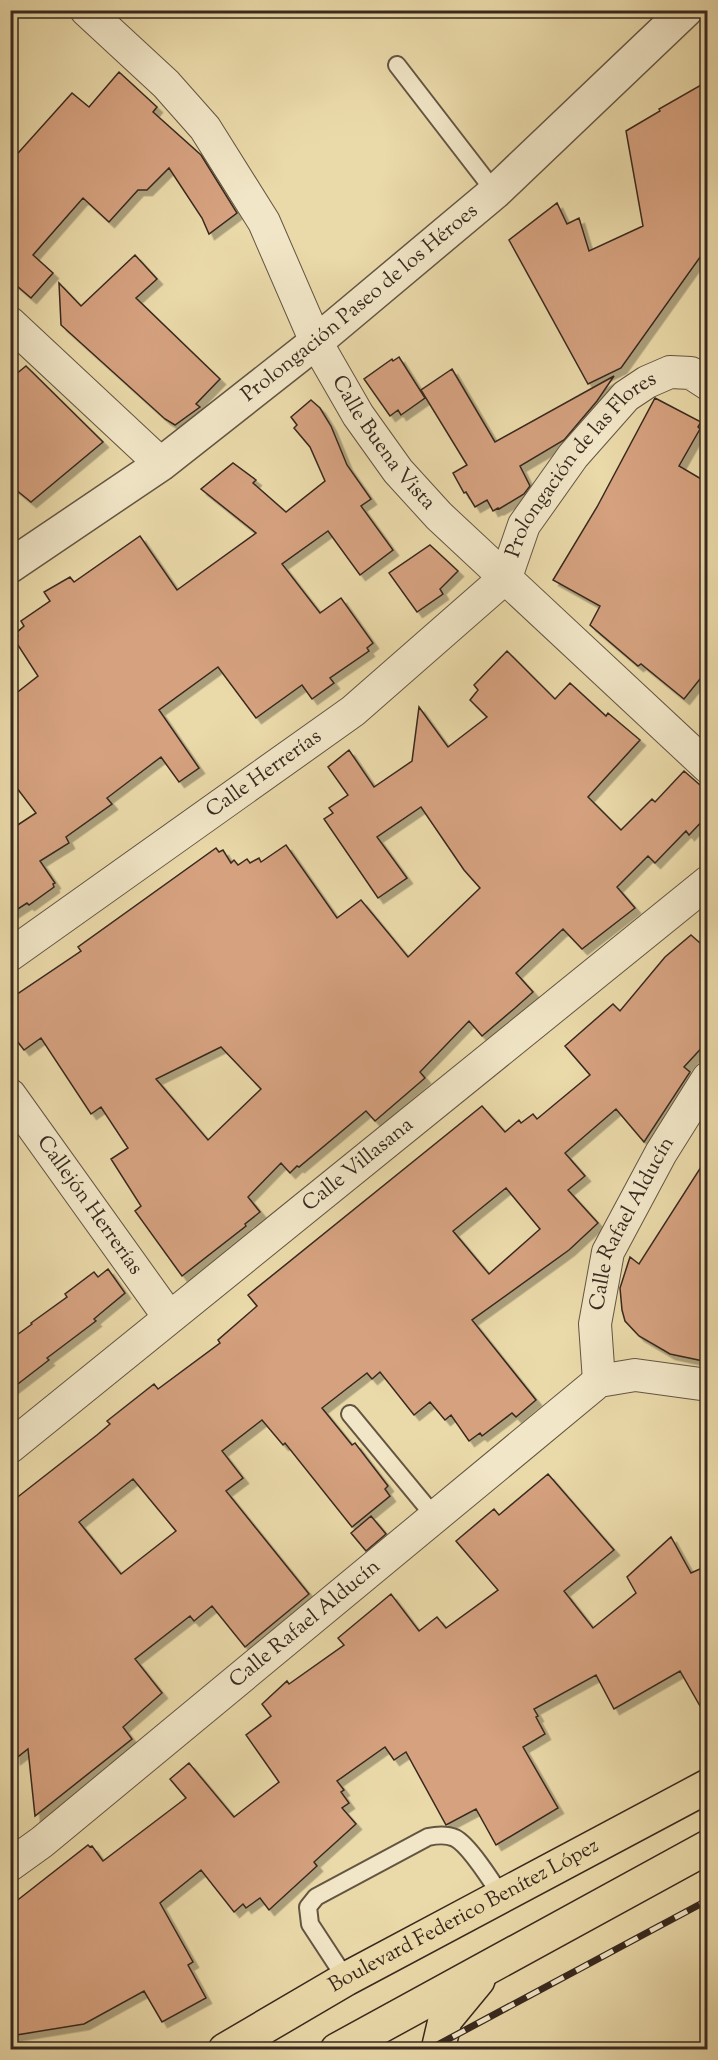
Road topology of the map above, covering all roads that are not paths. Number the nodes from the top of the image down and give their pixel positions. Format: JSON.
{"nodes":[{"id":1,"x":86,"y":10,"type":"edge"},
{"id":2,"x":686,"y":10,"type":"edge"},
{"id":3,"x":397,"y":65,"type":"dead end"},
{"id":4,"x":495,"y":192,"type":"junction"},
{"id":5,"x":10,"y":323,"type":"edge"},
{"id":6,"x":316,"y":342,"type":"junction"},
{"id":7,"x":708,"y":384,"type":"edge"},
{"id":8,"x":161,"y":464,"type":"junction"},
{"id":9,"x":10,"y":566,"type":"edge"},
{"id":10,"x":506,"y":577,"type":"junction"},
{"id":11,"x":708,"y":767,"type":"edge"},
{"id":12,"x":708,"y":882,"type":"edge"},
{"id":13,"x":10,"y":955,"type":"edge"},
{"id":14,"x":708,"y":1078,"type":"edge"},
{"id":15,"x":10,"y":1095,"type":"edge"},
{"id":16,"x":169,"y":1317,"type":"junction"},
{"id":17,"x":599,"y":1381,"type":"junction"},
{"id":18,"x":708,"y":1385,"type":"edge"},
{"id":19,"x":350,"y":1414,"type":"dead end"},
{"id":20,"x":10,"y":1447,"type":"edge"},
{"id":21,"x":435,"y":1517,"type":"junction"},
{"id":22,"x":708,"y":1786,"type":"edge"},
{"id":23,"x":708,"y":1847,"type":"edge"},
{"id":24,"x":10,"y":1865,"type":"edge"},
{"id":25,"x":502,"y":1897,"type":"junction"},
{"id":26,"x":493,"y":1964,"type":"junction"},
{"id":27,"x":346,"y":1979,"type":"junction"},
{"id":28,"x":225,"y":2049,"type":"edge"},
{"id":29,"x":337,"y":2049,"type":"edge"},
{"id":30,"x":438,"y":2049,"type":"edge"}],
"edges":[{"from":1,"to":6,"type":"street","name":"Calle Buena Vista"},
{"from":2,"to":4,"type":"street","name":"Prolongación Paseo de los Héroes"},
{"from":3,"to":4,"type":"lane"},
{"from":4,"to":6,"type":"street","name":"Prolongación Paseo de los Héroes"},
{"from":5,"to":8,"type":"street"},
{"from":6,"to":8,"type":"street","name":"Prolongación Paseo de los Héroes"},
{"from":6,"to":10,"type":"street","name":"Calle Buena Vista"},
{"from":7,"to":10,"type":"street","name":"Prolongación de las Flores"},
{"from":8,"to":9,"type":"street","name":"Prolongación Paseo de los Héroes"},
{"from":10,"to":11,"type":"street","name":"Calle Buena Vista"},
{"from":10,"to":13,"type":"street","name":"Calle Herrerías"},
{"from":12,"to":16,"type":"street","name":"Calle Villasana"},
{"from":14,"to":17,"type":"street","name":"Calle Rafael Alducín"},
{"from":15,"to":16,"type":"street","name":"Callejón Herrerías"},
{"from":16,"to":20,"type":"street","name":"Calle Villasana"},
{"from":17,"to":18,"type":"street"},
{"from":17,"to":21,"type":"street","name":"Calle Rafael Alducín"},
{"from":19,"to":21,"type":"lane"},
{"from":21,"to":24,"type":"street","name":"Calle Rafael Alducín"},
{"from":22,"to":25,"type":"main road","name":"Boulevard Federico Benítez López"},
{"from":23,"to":26,"type":"main road"},
{"from":25,"to":27,"type":"main road","name":"Boulevard Federico Benítez López"},
{"from":25,"to":27,"type":"lane"},
{"from":26,"to":29,"type":"main road"},
{"from":26,"to":30,"type":"main road"},
{"from":27,"to":28,"type":"main road","name":"Boulevard Federico Benítez López"}]}
